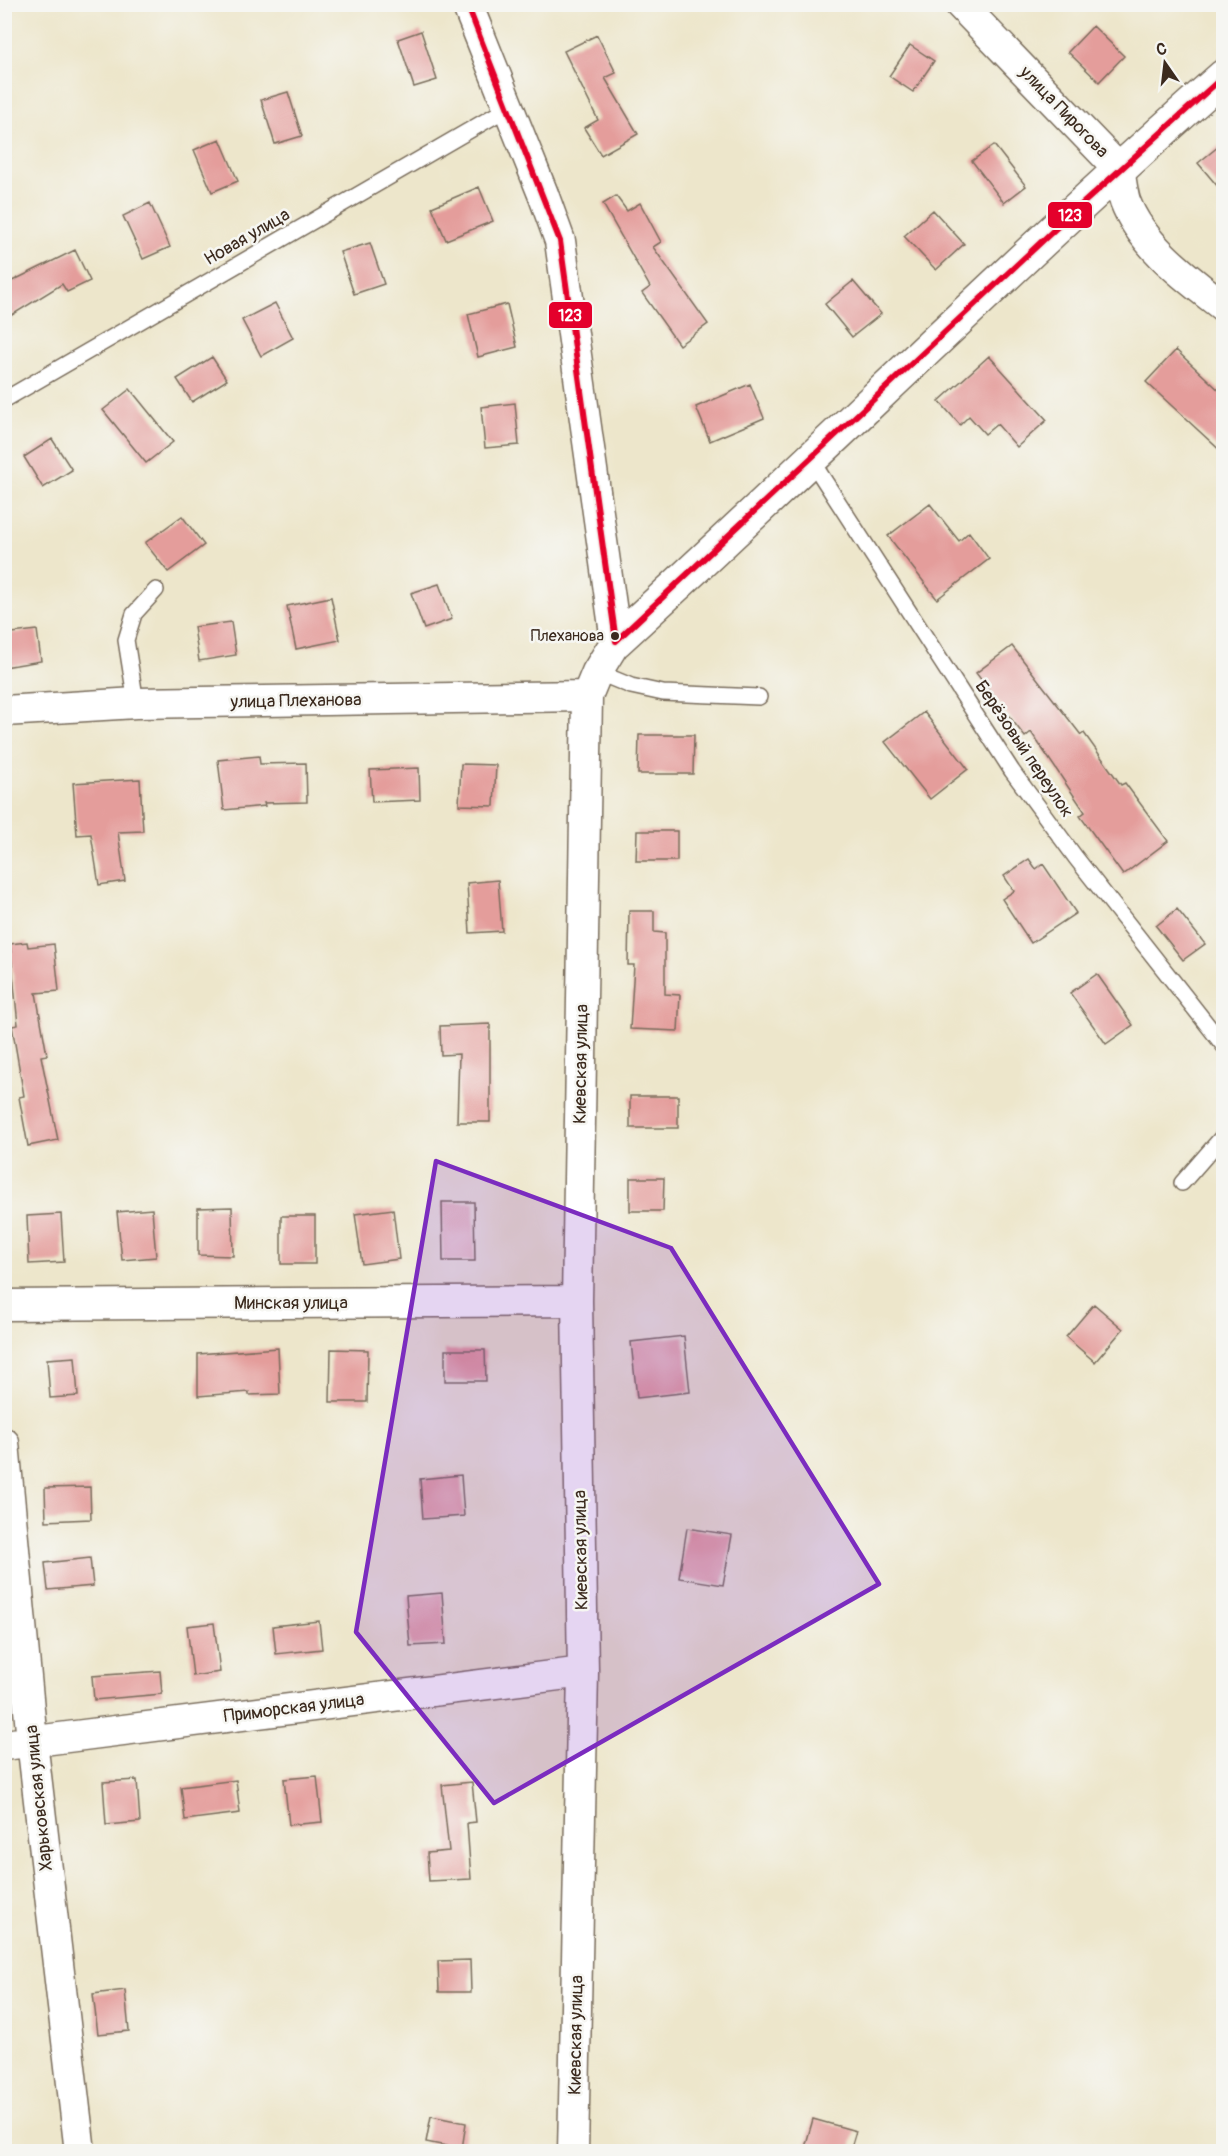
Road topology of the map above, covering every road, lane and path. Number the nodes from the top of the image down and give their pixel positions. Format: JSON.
{"nodes":[{"id":1,"x":467,"y":4,"type":"edge"},
{"id":2,"x":960,"y":4,"type":"edge"},
{"id":3,"x":1224,"y":76,"type":"edge"},
{"id":4,"x":508,"y":108,"type":"junction"},
{"id":5,"x":1119,"y":169,"type":"junction"},
{"id":6,"x":1224,"y":307,"type":"edge"},
{"id":7,"x":4,"y":400,"type":"edge"},
{"id":8,"x":811,"y":460,"type":"junction"},
{"id":9,"x":156,"y":590,"type":"dead end"},
{"id":10,"x":616,"y":641,"type":"junction"},
{"id":11,"x":592,"y":684,"type":"junction"},
{"id":12,"x":759,"y":697,"type":"dead end"},
{"id":13,"x":136,"y":704,"type":"junction"},
{"id":14,"x":4,"y":711,"type":"edge"},
{"id":15,"x":1224,"y":1046,"type":"edge"},
{"id":16,"x":1224,"y":1135,"type":"edge"},
{"id":17,"x":1182,"y":1183,"type":"dead end"},
{"id":18,"x":577,"y":1301,"type":"junction"},
{"id":19,"x":4,"y":1305,"type":"edge"},
{"id":20,"x":4,"y":1443,"type":"edge"},
{"id":21,"x":583,"y":1672,"type":"junction"},
{"id":22,"x":18,"y":1743,"type":"edge"},
{"id":23,"x":80,"y":2151,"type":"edge"},
{"id":24,"x":573,"y":2151,"type":"edge"}],
"edges":[{"from":1,"to":4,"type":"street"},
{"from":2,"to":5,"type":"street","name":"улица Пирогова"},
{"from":3,"to":5,"type":"street"},
{"from":4,"to":7,"type":"lane","name":"Новая улица"},
{"from":4,"to":10,"type":"street"},
{"from":5,"to":6,"type":"street","name":"улица Пирогова"},
{"from":5,"to":8,"type":"street"},
{"from":8,"to":10,"type":"street"},
{"from":8,"to":15,"type":"lane","name":"Берёзовый переулок"},
{"from":9,"to":13,"type":"lane"},
{"from":10,"to":11,"type":"street"},
{"from":11,"to":12,"type":"lane"},
{"from":11,"to":13,"type":"street","name":"улица Плеханова"},
{"from":11,"to":18,"type":"street","name":"Киевская улица"},
{"from":13,"to":14,"type":"street","name":"улица Плеханова"},
{"from":16,"to":17,"type":"lane"},
{"from":18,"to":19,"type":"street","name":"Минская улица"},
{"from":18,"to":21,"type":"street","name":"Киевская улица"},
{"from":20,"to":22,"type":"street","name":"Харьковская улица"},
{"from":21,"to":22,"type":"street","name":"Приморская улица"},
{"from":21,"to":24,"type":"street","name":"Киевская улица"},
{"from":22,"to":23,"type":"street","name":"Харьковская улица"}]}
